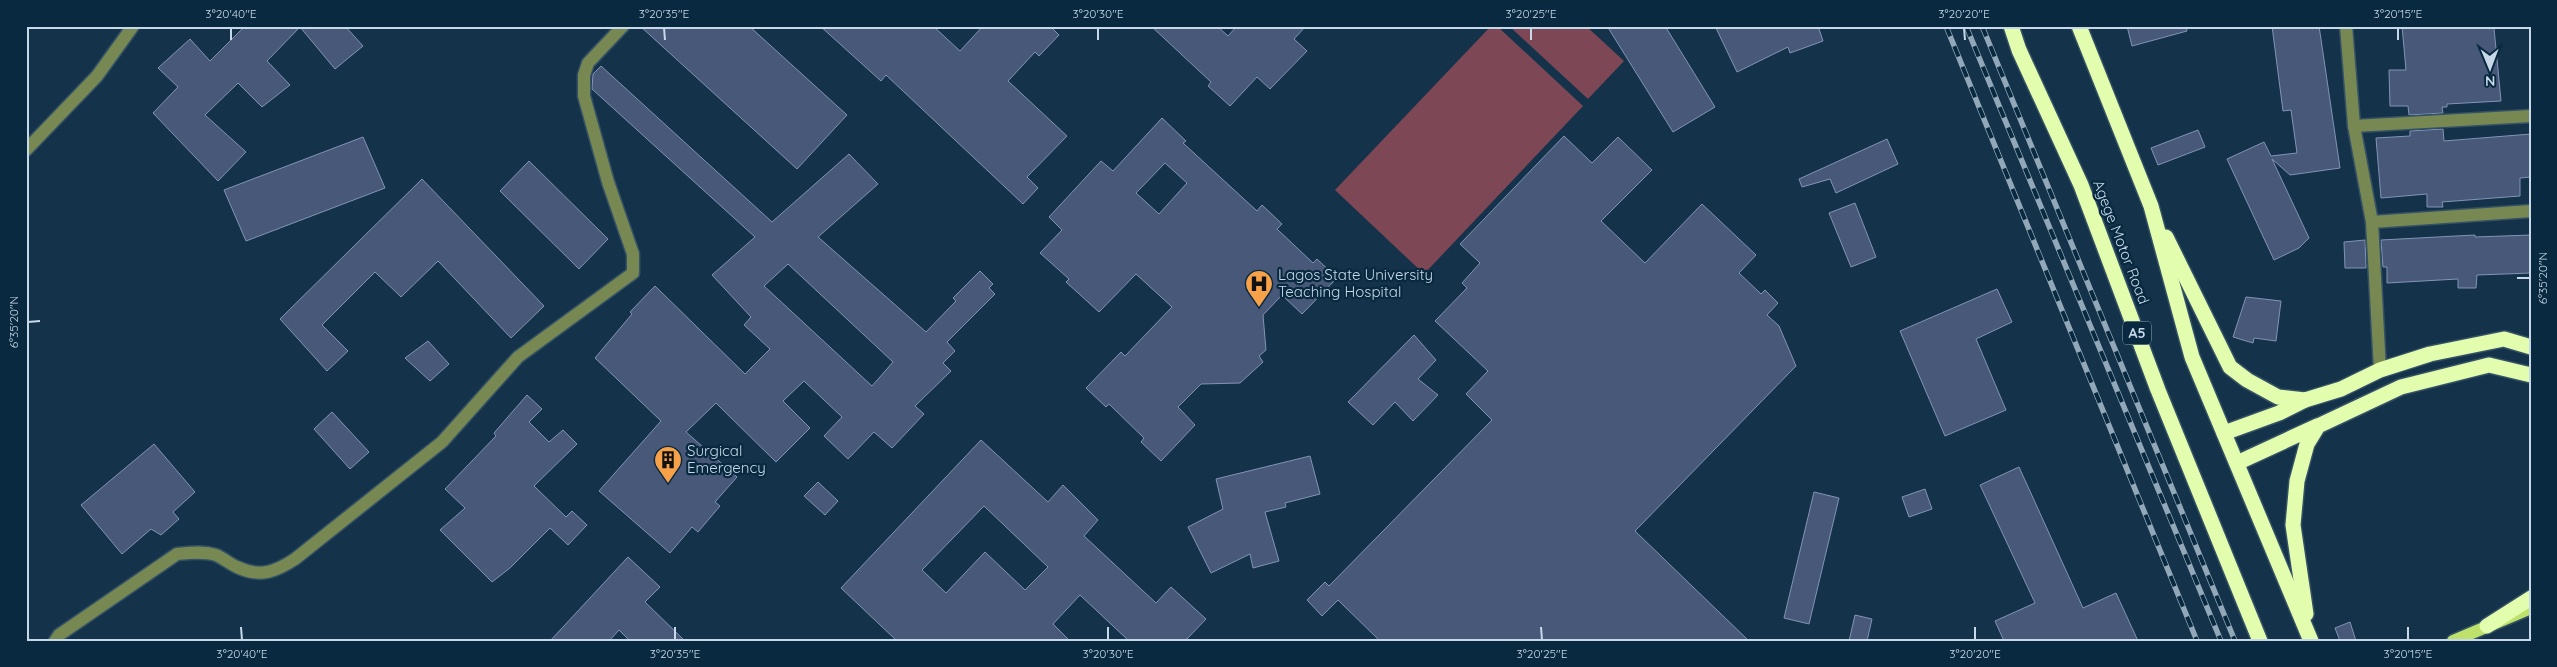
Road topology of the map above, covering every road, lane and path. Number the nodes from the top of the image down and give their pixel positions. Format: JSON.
{"nodes":[{"id":1,"x":133,"y":26,"type":"edge"},
{"id":2,"x":624,"y":26,"type":"edge"},
{"id":3,"x":2011,"y":26,"type":"edge"},
{"id":4,"x":2079,"y":26,"type":"edge"},
{"id":5,"x":2346,"y":26,"type":"edge"},
{"id":6,"x":2531,"y":116,"type":"edge"},
{"id":7,"x":2354,"y":126,"type":"junction"},
{"id":8,"x":26,"y":150,"type":"edge"},
{"id":9,"x":2151,"y":206,"type":"junction"},
{"id":10,"x":2531,"y":211,"type":"edge"},
{"id":11,"x":2372,"y":222,"type":"junction"},
{"id":12,"x":2531,"y":347,"type":"edge"},
{"id":13,"x":2380,"y":370,"type":"junction"},
{"id":14,"x":2531,"y":374,"type":"edge"},
{"id":15,"x":2305,"y":400,"type":"junction"},
{"id":16,"x":2318,"y":426,"type":"junction"},
{"id":17,"x":2224,"y":433,"type":"junction"},
{"id":18,"x":2237,"y":463,"type":"junction"},
{"id":19,"x":2531,"y":598,"type":"edge"},
{"id":20,"x":2531,"y":608,"type":"edge"},
{"id":21,"x":2487,"y":626,"type":"junction"},
{"id":22,"x":2310,"y":638,"type":"edge"},
{"id":23,"x":55,"y":641,"type":"edge"},
{"id":24,"x":2260,"y":641,"type":"edge"},
{"id":25,"x":2453,"y":641,"type":"edge"}],
"edges":[{"from":1,"to":8,"type":"street"},
{"from":2,"to":23,"type":"street"},
{"from":3,"to":24,"type":"highway","name":"Agege Motor Road","number":"A5"},
{"from":4,"to":9,"type":"highway"},
{"from":5,"to":7,"type":"street"},
{"from":6,"to":7,"type":"street"},
{"from":7,"to":11,"type":"street"},
{"from":9,"to":15,"type":"highway"},
{"from":9,"to":17,"type":"highway"},
{"from":10,"to":11,"type":"street"},
{"from":11,"to":13,"type":"street"},
{"from":12,"to":13,"type":"highway"},
{"from":13,"to":15,"type":"highway"},
{"from":14,"to":16,"type":"highway"},
{"from":15,"to":17,"type":"highway"},
{"from":16,"to":18,"type":"highway"},
{"from":16,"to":22,"type":"highway"},
{"from":17,"to":18,"type":"highway"},
{"from":18,"to":22,"type":"highway"},
{"from":19,"to":21,"type":"highway"},
{"from":20,"to":21,"type":"main road"},
{"from":21,"to":25,"type":"main road"}]}
